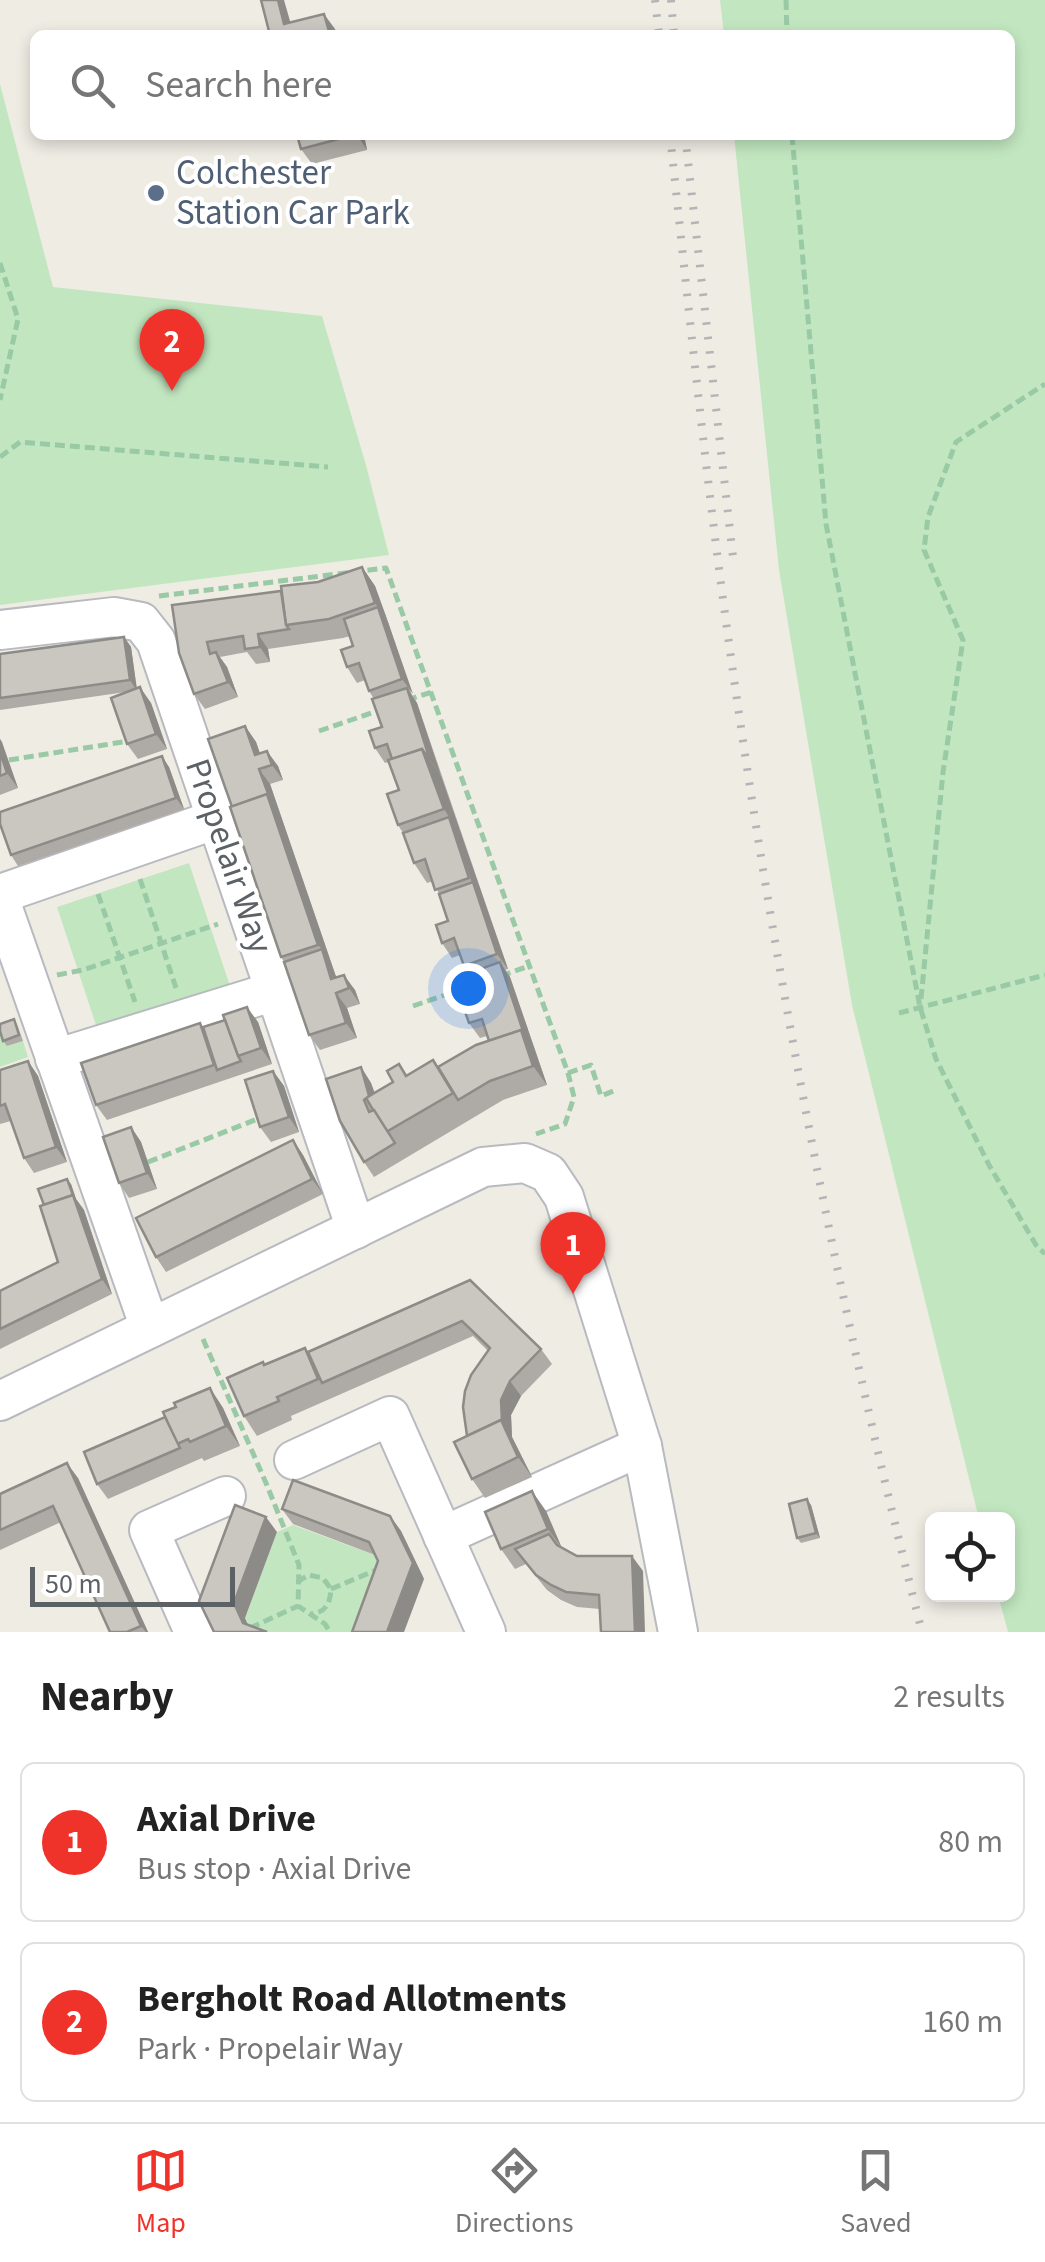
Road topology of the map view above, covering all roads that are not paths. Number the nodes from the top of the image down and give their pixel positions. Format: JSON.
{"nodes":[{"id":1,"x":0,"y":630,"type":"edge"},
{"id":2,"x":217,"y":819,"type":"junction"},
{"id":3,"x":0,"y":897,"type":"edge"},
{"id":4,"x":14,"y":984,"type":"edge"},
{"id":5,"x":275,"y":991,"type":"junction"},
{"id":6,"x":55,"y":1060,"type":"junction"},
{"id":7,"x":356,"y":1228,"type":"junction"},
{"id":8,"x":150,"y":1328,"type":"junction"},
{"id":9,"x":0,"y":1401,"type":"edge"},
{"id":10,"x":642,"y":1446,"type":"junction"},
{"id":11,"x":280,"y":1472,"type":"road end"},
{"id":12,"x":226,"y":1496,"type":"road end"},
{"id":13,"x":443,"y":1536,"type":"junction"},
{"id":14,"x":194,"y":1632,"type":"edge"},
{"id":15,"x":486,"y":1632,"type":"edge"},
{"id":16,"x":678,"y":1632,"type":"edge"}],
"edges":[{"from":1,"to":2,"type":"street","name":"Propelair Way"},
{"from":2,"to":3,"type":"street"},
{"from":2,"to":5,"type":"street","name":"Propelair Way"},
{"from":3,"to":4,"type":"street"},
{"from":4,"to":6,"type":"street"},
{"from":5,"to":6,"type":"street"},
{"from":5,"to":7,"type":"street","name":"Propelair Way"},
{"from":6,"to":8,"type":"street"},
{"from":7,"to":8,"type":"street"},
{"from":7,"to":10,"type":"street"},
{"from":8,"to":9,"type":"street"},
{"from":10,"to":13,"type":"street"},
{"from":10,"to":16,"type":"street"},
{"from":11,"to":13,"type":"street"},
{"from":12,"to":14,"type":"street"},
{"from":13,"to":15,"type":"street"}]}
